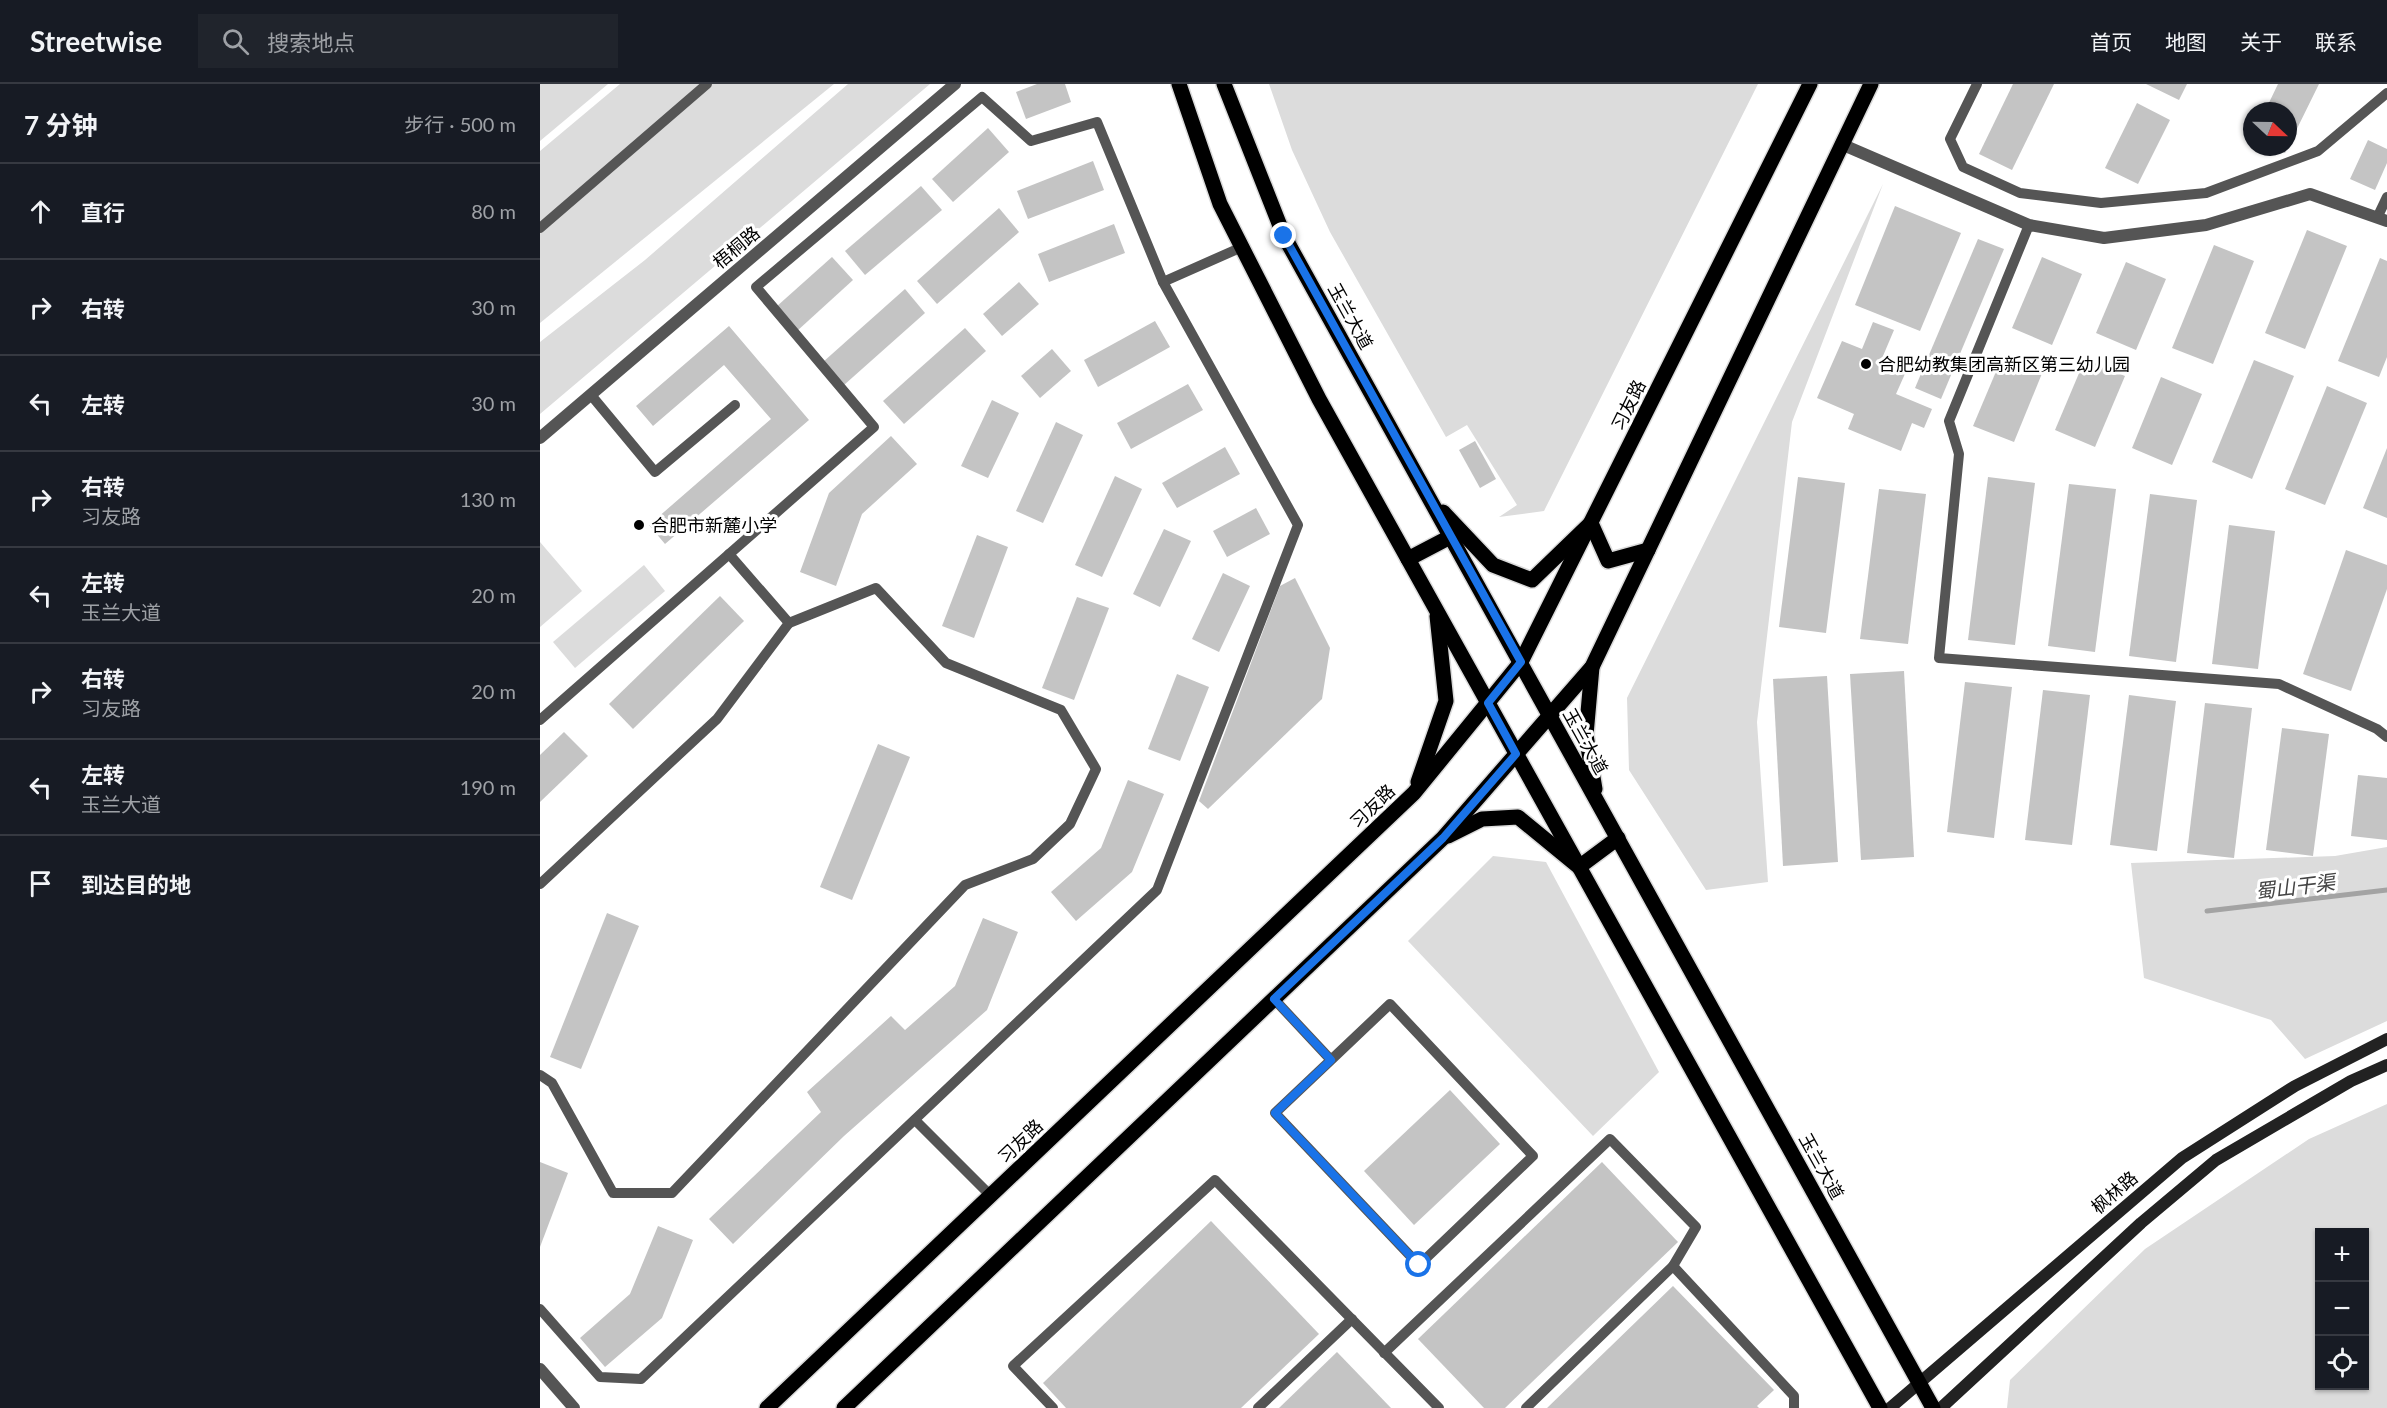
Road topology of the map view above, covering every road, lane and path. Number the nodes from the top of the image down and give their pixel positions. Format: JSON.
{"nodes":[{"id":1,"x":707,"y":84,"type":"edge"},
{"id":2,"x":955,"y":84,"type":"edge"},
{"id":3,"x":1179,"y":84,"type":"edge"},
{"id":4,"x":1224,"y":84,"type":"edge"},
{"id":5,"x":1809,"y":84,"type":"edge"},
{"id":6,"x":1871,"y":84,"type":"edge"},
{"id":7,"x":1977,"y":84,"type":"edge"},
{"id":8,"x":2387,"y":93,"type":"edge"},
{"id":9,"x":1841,"y":144,"type":"junction"},
{"id":10,"x":2387,"y":197,"type":"edge"},
{"id":11,"x":2382,"y":220,"type":"edge"},
{"id":12,"x":2029,"y":225,"type":"junction"},
{"id":13,"x":540,"y":228,"type":"edge"},
{"id":14,"x":1242,"y":247,"type":"junction"},
{"id":15,"x":1163,"y":282,"type":"junction"},
{"id":16,"x":591,"y":394,"type":"junction"},
{"id":17,"x":735,"y":405,"type":"dead end"},
{"id":18,"x":540,"y":438,"type":"edge"},
{"id":19,"x":1428,"y":496,"type":"junction"},
{"id":20,"x":1592,"y":523,"type":"junction"},
{"id":21,"x":1450,"y":537,"type":"junction"},
{"id":22,"x":1648,"y":550,"type":"junction"},
{"id":23,"x":729,"y":554,"type":"junction"},
{"id":24,"x":1408,"y":559,"type":"junction"},
{"id":25,"x":1436,"y":610,"type":"junction"},
{"id":26,"x":789,"y":623,"type":"junction"},
{"id":27,"x":1521,"y":662,"type":"junction"},
{"id":28,"x":1592,"y":667,"type":"junction"},
{"id":29,"x":1488,"y":703,"type":"junction"},
{"id":30,"x":1550,"y":716,"type":"junction"},
{"id":31,"x":540,"y":720,"type":"edge"},
{"id":32,"x":2387,"y":737,"type":"edge"},
{"id":33,"x":1516,"y":754,"type":"junction"},
{"id":34,"x":1414,"y":793,"type":"junction"},
{"id":35,"x":1597,"y":801,"type":"junction"},
{"id":36,"x":1443,"y":838,"type":"junction"},
{"id":37,"x":1618,"y":838,"type":"junction"},
{"id":38,"x":1579,"y":867,"type":"junction"},
{"id":39,"x":540,"y":884,"type":"edge"},
{"id":40,"x":1274,"y":999,"type":"junction"},
{"id":41,"x":2387,"y":1039,"type":"edge"},
{"id":42,"x":1331,"y":1060,"type":"junction"},
{"id":43,"x":2387,"y":1065,"type":"edge"},
{"id":44,"x":540,"y":1075,"type":"edge"},
{"id":45,"x":915,"y":1120,"type":"junction"},
{"id":46,"x":991,"y":1196,"type":"junction"},
{"id":47,"x":1673,"y":1266,"type":"junction"},
{"id":48,"x":540,"y":1309,"type":"edge"},
{"id":49,"x":1352,"y":1319,"type":"junction"},
{"id":50,"x":1384,"y":1353,"type":"junction"},
{"id":51,"x":540,"y":1369,"type":"edge"},
{"id":52,"x":1919,"y":1383,"type":"junction"},
{"id":53,"x":574,"y":1408,"type":"edge"},
{"id":54,"x":767,"y":1408,"type":"edge"},
{"id":55,"x":844,"y":1408,"type":"edge"},
{"id":56,"x":1053,"y":1408,"type":"edge"},
{"id":57,"x":1258,"y":1408,"type":"edge"},
{"id":58,"x":1438,"y":1408,"type":"edge"},
{"id":59,"x":1526,"y":1408,"type":"edge"},
{"id":60,"x":1794,"y":1408,"type":"edge"},
{"id":61,"x":1880,"y":1408,"type":"edge"},
{"id":62,"x":1890,"y":1408,"type":"edge"},
{"id":63,"x":1933,"y":1408,"type":"edge"},
{"id":64,"x":1941,"y":1408,"type":"edge"}],
"edges":[{"from":1,"to":13,"type":"lane"},
{"from":2,"to":16,"type":"street","name":"梧桐路"},
{"from":3,"to":14,"type":"main road"},
{"from":4,"to":19,"type":"main road","name":"玉兰大道"},
{"from":5,"to":20,"type":"main road","name":"习友路"},
{"from":6,"to":9,"type":"main road"},
{"from":7,"to":8,"type":"lane"},
{"from":9,"to":12,"type":"street"},
{"from":9,"to":22,"type":"main road"},
{"from":10,"to":11,"type":"lane"},
{"from":11,"to":12,"type":"street"},
{"from":12,"to":32,"type":"lane"},
{"from":14,"to":15,"type":"lane"},
{"from":14,"to":24,"type":"main road"},
{"from":15,"to":23,"type":"lane"},
{"from":15,"to":45,"type":"lane"},
{"from":16,"to":17,"type":"lane"},
{"from":16,"to":18,"type":"street","name":"梧桐路"},
{"from":19,"to":20,"type":"main road"},
{"from":19,"to":21,"type":"main road","name":"玉兰大道"},
{"from":20,"to":22,"type":"main road"},
{"from":20,"to":27,"type":"main road","name":"习友路"},
{"from":21,"to":24,"type":"main road"},
{"from":21,"to":27,"type":"main road","name":"玉兰大道"},
{"from":22,"to":28,"type":"main road"},
{"from":23,"to":26,"type":"lane"},
{"from":23,"to":31,"type":"lane"},
{"from":24,"to":25,"type":"main road"},
{"from":25,"to":29,"type":"main road"},
{"from":25,"to":34,"type":"main road"},
{"from":26,"to":39,"type":"lane"},
{"from":26,"to":44,"type":"lane"},
{"from":27,"to":29,"type":"main road","name":"习友路"},
{"from":27,"to":30,"type":"main road","name":"玉兰大道"},
{"from":28,"to":30,"type":"main road"},
{"from":28,"to":35,"type":"main road"},
{"from":29,"to":33,"type":"main road"},
{"from":29,"to":34,"type":"main road","name":"习友路"},
{"from":30,"to":33,"type":"main road"},
{"from":30,"to":35,"type":"main road","name":"玉兰大道"},
{"from":33,"to":36,"type":"main road"},
{"from":33,"to":38,"type":"main road"},
{"from":34,"to":46,"type":"main road","name":"习友路"},
{"from":35,"to":37,"type":"main road","name":"玉兰大道"},
{"from":36,"to":38,"type":"main road"},
{"from":36,"to":40,"type":"main road"},
{"from":37,"to":38,"type":"main road"},
{"from":37,"to":52,"type":"main road","name":"玉兰大道"},
{"from":38,"to":61,"type":"main road"},
{"from":40,"to":42,"type":"lane"},
{"from":40,"to":55,"type":"main road"},
{"from":41,"to":52,"type":"main road","name":"枫林路"},
{"from":42,"to":42,"type":"lane"},
{"from":43,"to":64,"type":"main road"},
{"from":45,"to":46,"type":"lane"},
{"from":45,"to":48,"type":"lane"},
{"from":46,"to":54,"type":"main road","name":"习友路"},
{"from":47,"to":50,"type":"lane"},
{"from":47,"to":59,"type":"lane"},
{"from":47,"to":60,"type":"lane"},
{"from":49,"to":50,"type":"lane"},
{"from":49,"to":56,"type":"lane"},
{"from":49,"to":57,"type":"lane"},
{"from":50,"to":58,"type":"lane"},
{"from":51,"to":53,"type":"street"},
{"from":52,"to":62,"type":"main road","name":"枫林路"},
{"from":52,"to":63,"type":"main road","name":"玉兰大道"}]}
